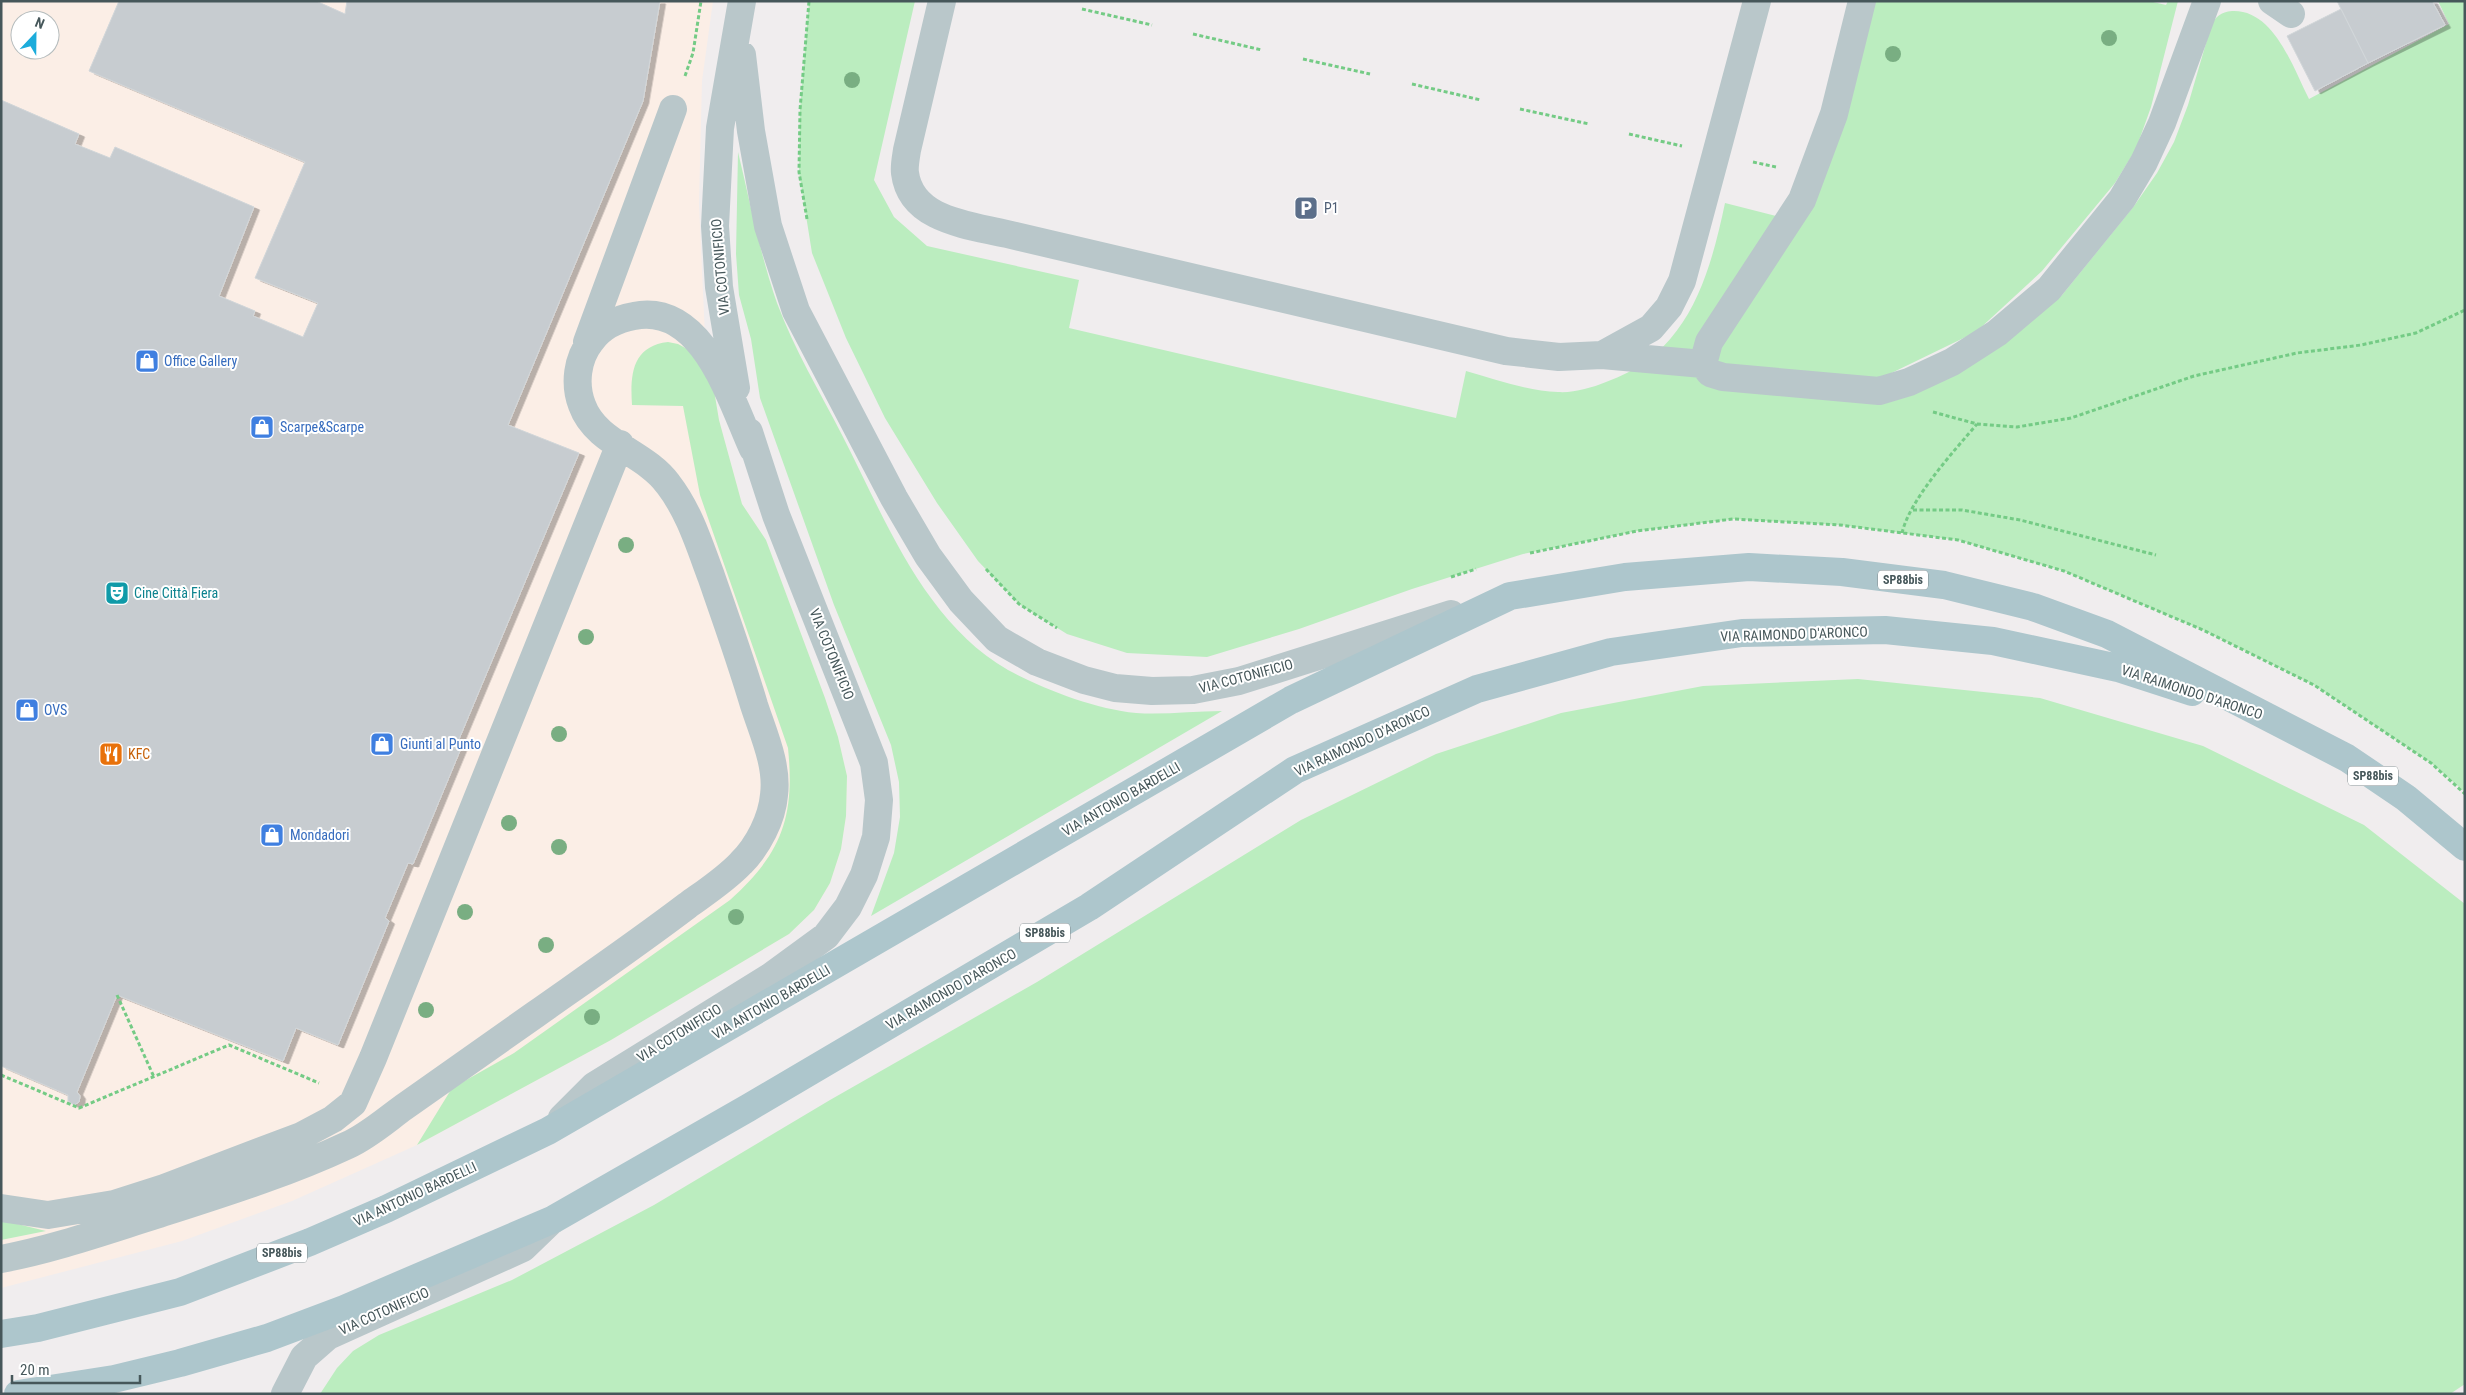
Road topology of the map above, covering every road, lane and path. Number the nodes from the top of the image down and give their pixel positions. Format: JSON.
{"nodes":[{"id":1,"x":701,"y":1,"type":"edge"},
{"id":2,"x":742,"y":1,"type":"edge"},
{"id":3,"x":809,"y":1,"type":"edge"},
{"id":4,"x":942,"y":1,"type":"edge"},
{"id":5,"x":1756,"y":1,"type":"edge"},
{"id":6,"x":1862,"y":1,"type":"edge"},
{"id":7,"x":2207,"y":1,"type":"edge"},
{"id":8,"x":1082,"y":9,"type":"dead end"},
{"id":9,"x":1152,"y":25,"type":"dead end"},
{"id":10,"x":739,"y":30,"type":"junction"},
{"id":11,"x":1193,"y":34,"type":"dead end"},
{"id":12,"x":1262,"y":50,"type":"dead end"},
{"id":13,"x":1303,"y":60,"type":"dead end"},
{"id":14,"x":1370,"y":74,"type":"dead end"},
{"id":15,"x":1412,"y":84,"type":"dead end"},
{"id":16,"x":1482,"y":100,"type":"dead end"},
{"id":17,"x":673,"y":109,"type":"joint"},
{"id":18,"x":1520,"y":109,"type":"dead end"},
{"id":19,"x":1589,"y":124,"type":"dead end"},
{"id":20,"x":1629,"y":134,"type":"dead end"},
{"id":21,"x":1690,"y":148,"type":"dead end"},
{"id":22,"x":1745,"y":160,"type":"dead end"},
{"id":23,"x":1783,"y":169,"type":"dead end"},
{"id":24,"x":808,"y":226,"type":"dead end"},
{"id":25,"x":2465,"y":310,"type":"edge"},
{"id":26,"x":583,"y":354,"type":"junction"},
{"id":27,"x":1602,"y":355,"type":"junction"},
{"id":28,"x":1703,"y":364,"type":"junction"},
{"id":29,"x":1879,"y":391,"type":"junction"},
{"id":30,"x":1977,"y":424,"type":"junction"},
{"id":31,"x":620,"y":444,"type":"junction"},
{"id":32,"x":753,"y":449,"type":"junction"},
{"id":33,"x":1913,"y":510,"type":"junction"},
{"id":34,"x":1902,"y":533,"type":"junction"},
{"id":35,"x":1523,"y":554,"type":"dead end"},
{"id":36,"x":2156,"y":555,"type":"dead end"},
{"id":37,"x":1486,"y":566,"type":"dead end"},
{"id":38,"x":984,"y":567,"type":"dead end"},
{"id":39,"x":1449,"y":577,"type":"dead end"},
{"id":40,"x":1510,"y":596,"type":"junction"},
{"id":41,"x":1059,"y":629,"type":"dead end"},
{"id":42,"x":2272,"y":718,"type":"junction"},
{"id":43,"x":2465,"y":794,"type":"edge"},
{"id":44,"x":2465,"y":847,"type":"edge"},
{"id":45,"x":117,"y":995,"type":"dead end"},
{"id":46,"x":1,"y":1075,"type":"edge"},
{"id":47,"x":154,"y":1077,"type":"junction"},
{"id":48,"x":321,"y":1084,"type":"dead end"},
{"id":49,"x":548,"y":1131,"type":"junction"},
{"id":50,"x":1,"y":1208,"type":"edge"},
{"id":51,"x":554,"y":1219,"type":"junction"},
{"id":52,"x":1,"y":1259,"type":"edge"},
{"id":53,"x":1,"y":1334,"type":"edge"},
{"id":54,"x":18,"y":1394,"type":"edge"},
{"id":55,"x":284,"y":1394,"type":"edge"}],
"edges":[{"from":1,"to":17,"type":"path"},
{"from":2,"to":10,"type":"street","name":"VIA COTONIFICIO"},
{"from":3,"to":24,"type":"path"},
{"from":4,"to":27,"type":"street"},
{"from":5,"to":27,"type":"street"},
{"from":6,"to":28,"type":"street"},
{"from":7,"to":29,"type":"street"},
{"from":8,"to":9,"type":"path"},
{"from":10,"to":32,"type":"street","name":"VIA COTONIFICIO"},
{"from":10,"to":40,"type":"street","name":"VIA COTONIFICIO"},
{"from":11,"to":12,"type":"path"},
{"from":13,"to":14,"type":"path"},
{"from":15,"to":16,"type":"path"},
{"from":17,"to":26,"type":"street"},
{"from":18,"to":19,"type":"path"},
{"from":20,"to":21,"type":"path"},
{"from":22,"to":23,"type":"path"},
{"from":25,"to":30,"type":"path"},
{"from":26,"to":31,"type":"street"},
{"from":26,"to":32,"type":"street"},
{"from":27,"to":28,"type":"street"},
{"from":28,"to":29,"type":"street"},
{"from":29,"to":30,"type":"path"},
{"from":30,"to":33,"type":"path"},
{"from":31,"to":50,"type":"street"},
{"from":31,"to":52,"type":"street"},
{"from":32,"to":49,"type":"street","name":"VIA COTONIFICIO"},
{"from":33,"to":34,"type":"path"},
{"from":33,"to":36,"type":"path"},
{"from":34,"to":35,"type":"path"},
{"from":34,"to":43,"type":"path"},
{"from":37,"to":39,"type":"path"},
{"from":38,"to":41,"type":"path"},
{"from":40,"to":42,"type":"main road","name":"VIA RAIMONDO D'ARONCO","number":"SP88bis"},
{"from":40,"to":49,"type":"main road","name":"VIA ANTONIO BARDELLI","number":"SP88bis"},
{"from":42,"to":44,"type":"main road","name":"VIA RAIMONDO D'ARONCO","number":"SP88bis"},
{"from":42,"to":51,"type":"main road","name":"VIA RAIMONDO D'ARONCO","number":"SP88bis"},
{"from":45,"to":47,"type":"path"},
{"from":46,"to":47,"type":"path"},
{"from":47,"to":48,"type":"path"},
{"from":49,"to":53,"type":"main road","name":"VIA ANTONIO BARDELLI","number":"SP88bis"},
{"from":51,"to":54,"type":"main road","number":"SP88bis"},
{"from":51,"to":55,"type":"street","name":"VIA COTONIFICIO"}]}
